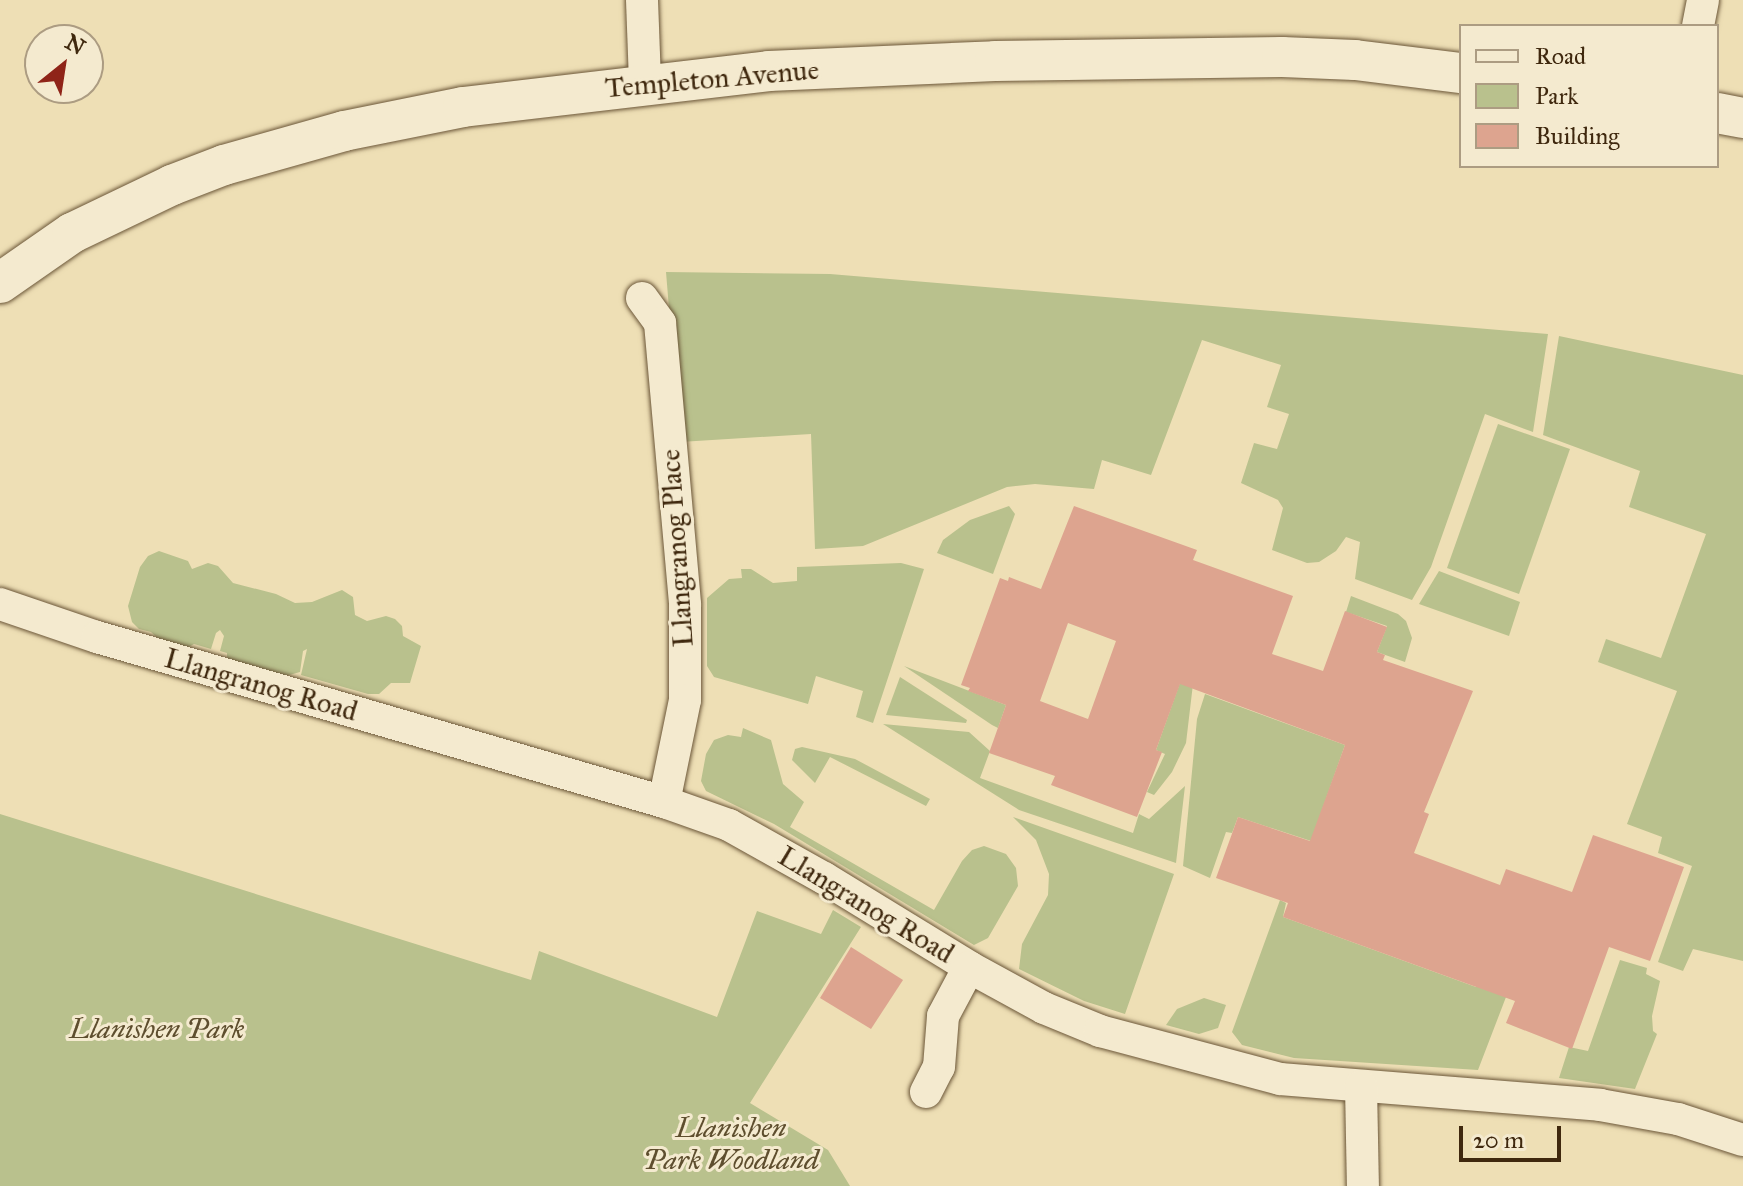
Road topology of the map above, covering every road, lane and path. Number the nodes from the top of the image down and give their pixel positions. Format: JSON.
{"nodes":[{"id":1,"x":642,"y":0,"type":"edge"},
{"id":2,"x":1703,"y":0,"type":"edge"},
{"id":3,"x":1698,"y":24,"type":"edge"},
{"id":4,"x":1459,"y":73,"type":"edge"},
{"id":5,"x":645,"y":83,"type":"junction"},
{"id":6,"x":1719,"y":113,"type":"edge"},
{"id":7,"x":1743,"y":118,"type":"edge"},
{"id":8,"x":0,"y":283,"type":"edge"},
{"id":9,"x":642,"y":298,"type":"dead end"},
{"id":10,"x":0,"y":604,"type":"edge"},
{"id":11,"x":664,"y":802,"type":"junction"},
{"id":12,"x":969,"y":967,"type":"junction"},
{"id":13,"x":1361,"y":1086,"type":"junction"},
{"id":14,"x":926,"y":1092,"type":"dead end"},
{"id":15,"x":1743,"y":1140,"type":"edge"},
{"id":16,"x":1363,"y":1186,"type":"edge"}],
"edges":[{"from":1,"to":5,"type":"street"},
{"from":2,"to":3,"type":"street"},
{"from":4,"to":5,"type":"street","name":"Templeton Avenue"},
{"from":5,"to":8,"type":"street","name":"Templeton Avenue"},
{"from":6,"to":7,"type":"street"},
{"from":9,"to":11,"type":"street","name":"Llangranog Place"},
{"from":10,"to":11,"type":"street","name":"Llangranog Road"},
{"from":11,"to":12,"type":"street","name":"Llangranog Road"},
{"from":12,"to":13,"type":"street","name":"Llangranog Road"},
{"from":12,"to":14,"type":"street"},
{"from":13,"to":15,"type":"street","name":"Llangranog Road"},
{"from":13,"to":16,"type":"street"}]}
